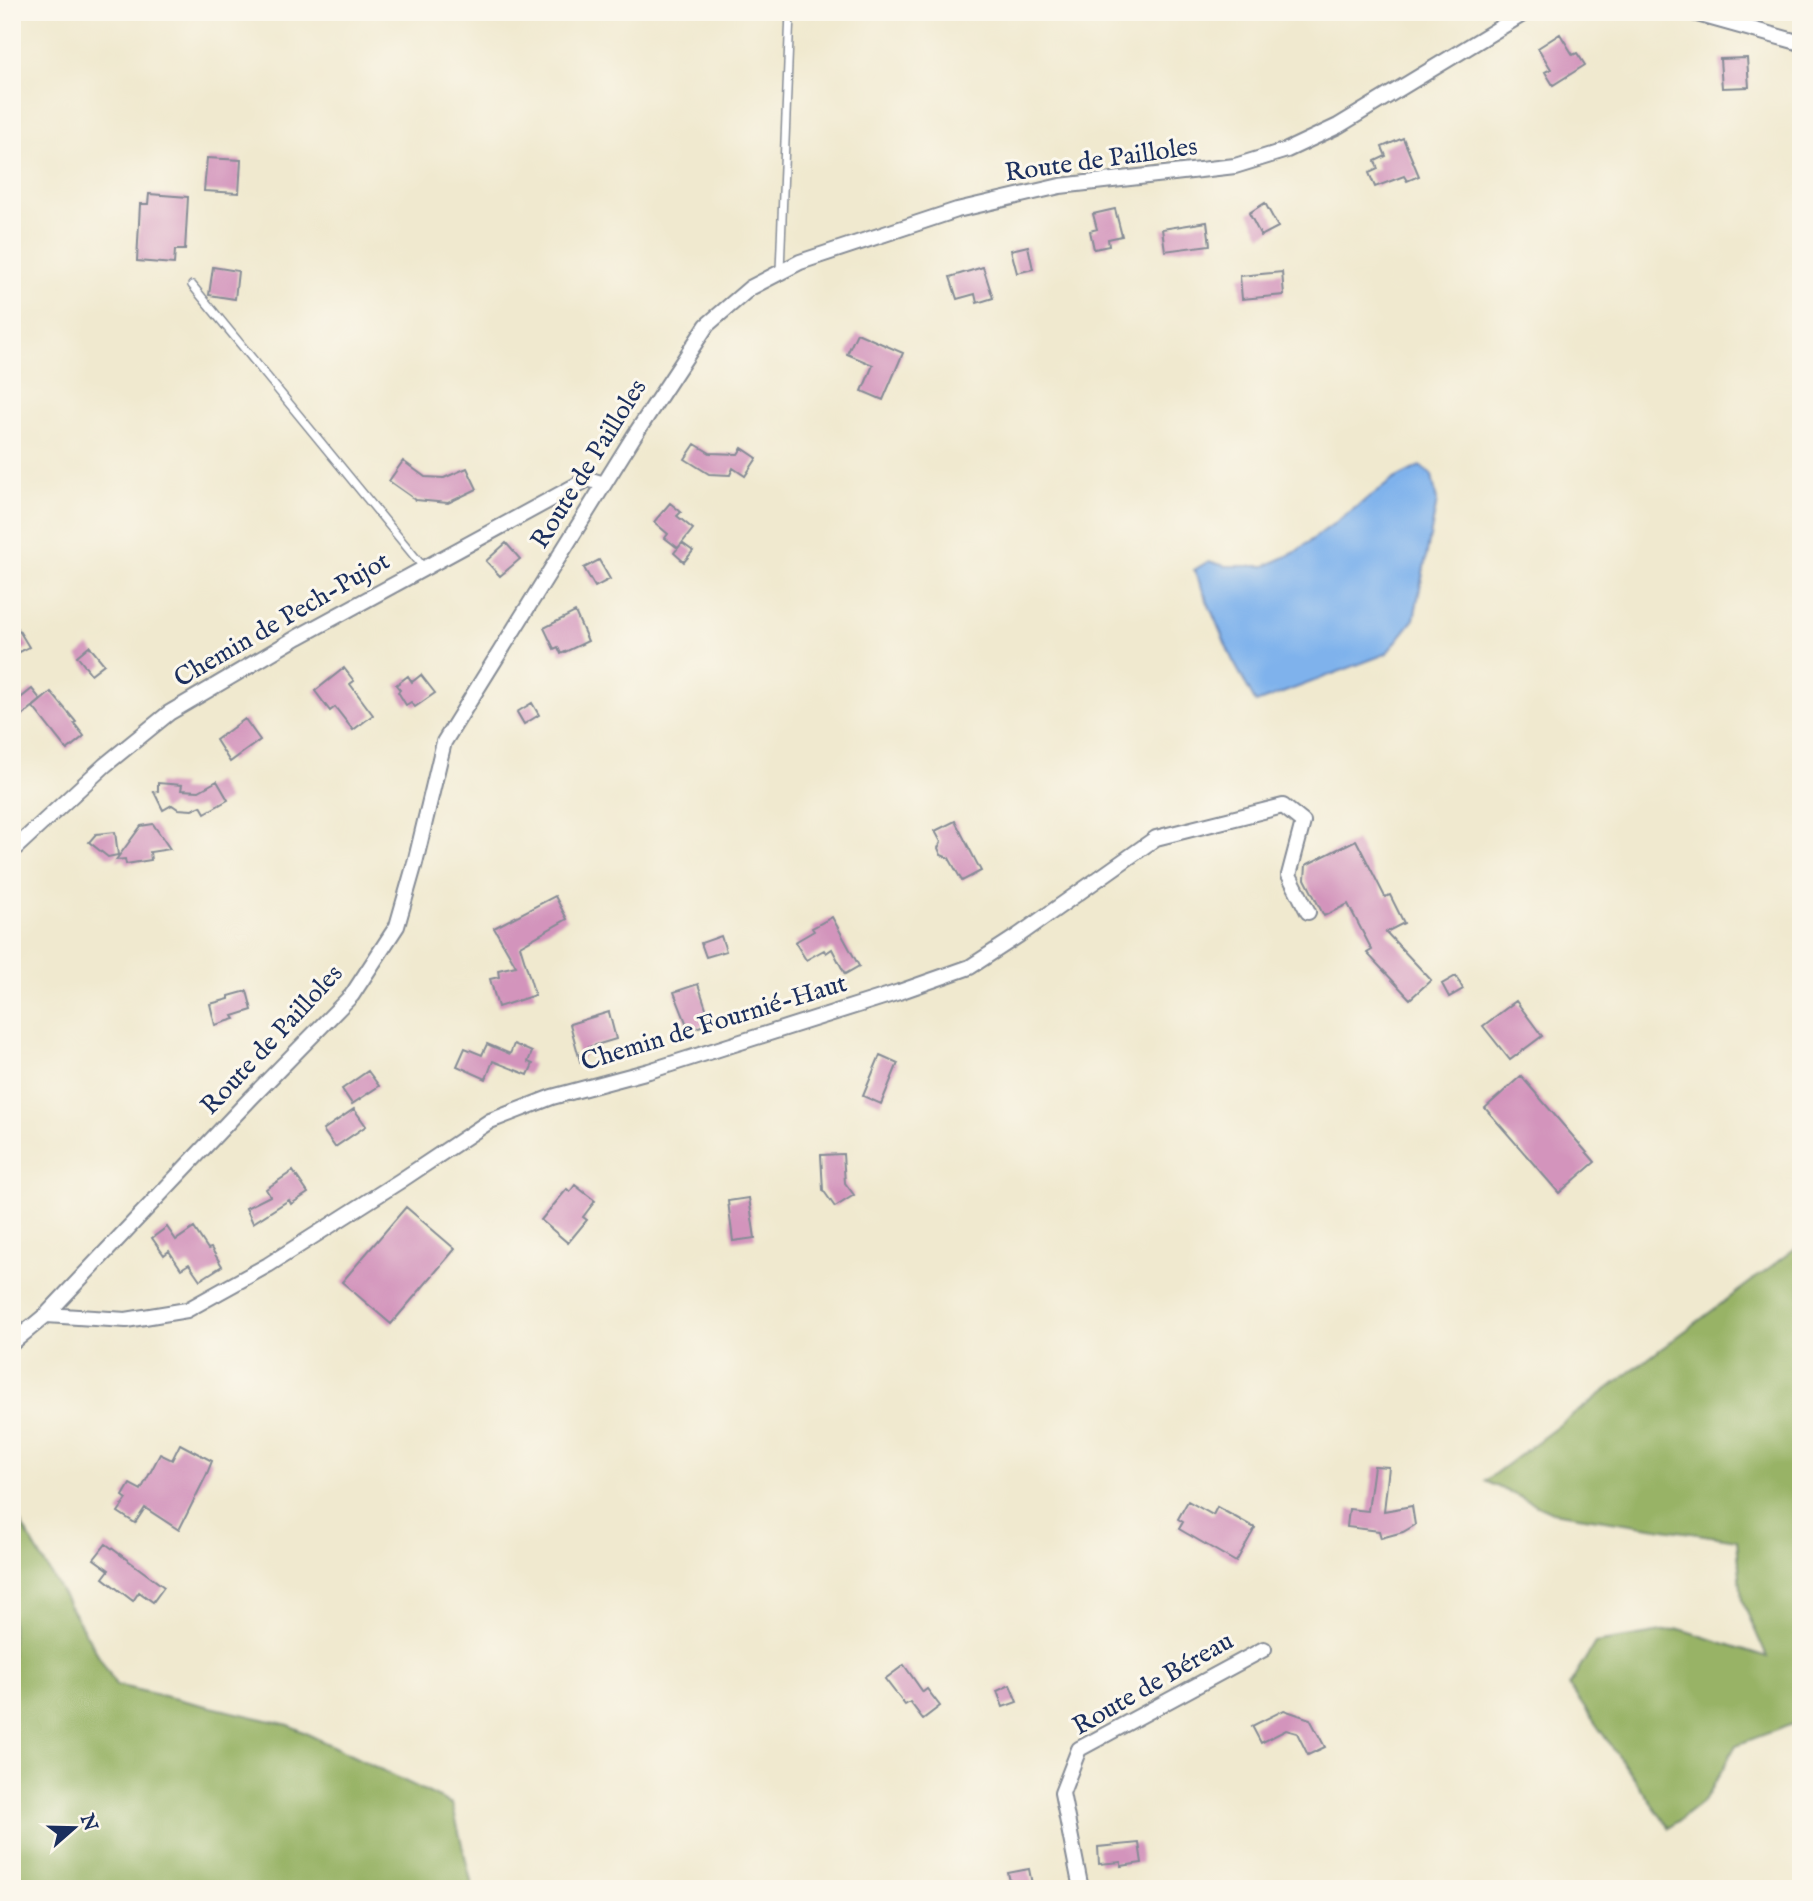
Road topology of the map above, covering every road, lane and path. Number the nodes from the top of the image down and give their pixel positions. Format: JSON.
{"nodes":[{"id":1,"x":790,"y":12,"type":"edge"},
{"id":2,"x":1526,"y":12,"type":"edge"},
{"id":3,"x":1690,"y":12,"type":"edge"},
{"id":4,"x":1801,"y":43,"type":"edge"},
{"id":5,"x":780,"y":272,"type":"junction"},
{"id":6,"x":192,"y":285,"type":"dead end"},
{"id":7,"x":604,"y":484,"type":"junction"},
{"id":8,"x":424,"y":568,"type":"junction"},
{"id":9,"x":12,"y":851,"type":"edge"},
{"id":10,"x":1308,"y":912,"type":"dead end"},
{"id":11,"x":46,"y":1315,"type":"junction"},
{"id":12,"x":12,"y":1343,"type":"edge"},
{"id":13,"x":1264,"y":1648,"type":"dead end"},
{"id":14,"x":1081,"y":1889,"type":"edge"}],
"edges":[{"from":1,"to":5,"type":"lane"},
{"from":2,"to":5,"type":"street","name":"Route de Pailloles"},
{"from":3,"to":4,"type":"street"},
{"from":5,"to":7,"type":"street","name":"Route de Pailloles"},
{"from":6,"to":8,"type":"lane"},
{"from":7,"to":8,"type":"street","name":"Chemin de Pech-Pujot"},
{"from":7,"to":11,"type":"street","name":"Route de Pailloles"},
{"from":8,"to":9,"type":"street","name":"Chemin de Pech-Pujot"},
{"from":10,"to":11,"type":"street","name":"Chemin de Fournié-Haut"},
{"from":11,"to":12,"type":"street","name":"Route de Pailloles"},
{"from":13,"to":14,"type":"street","name":"Route de Béreau"}]}
